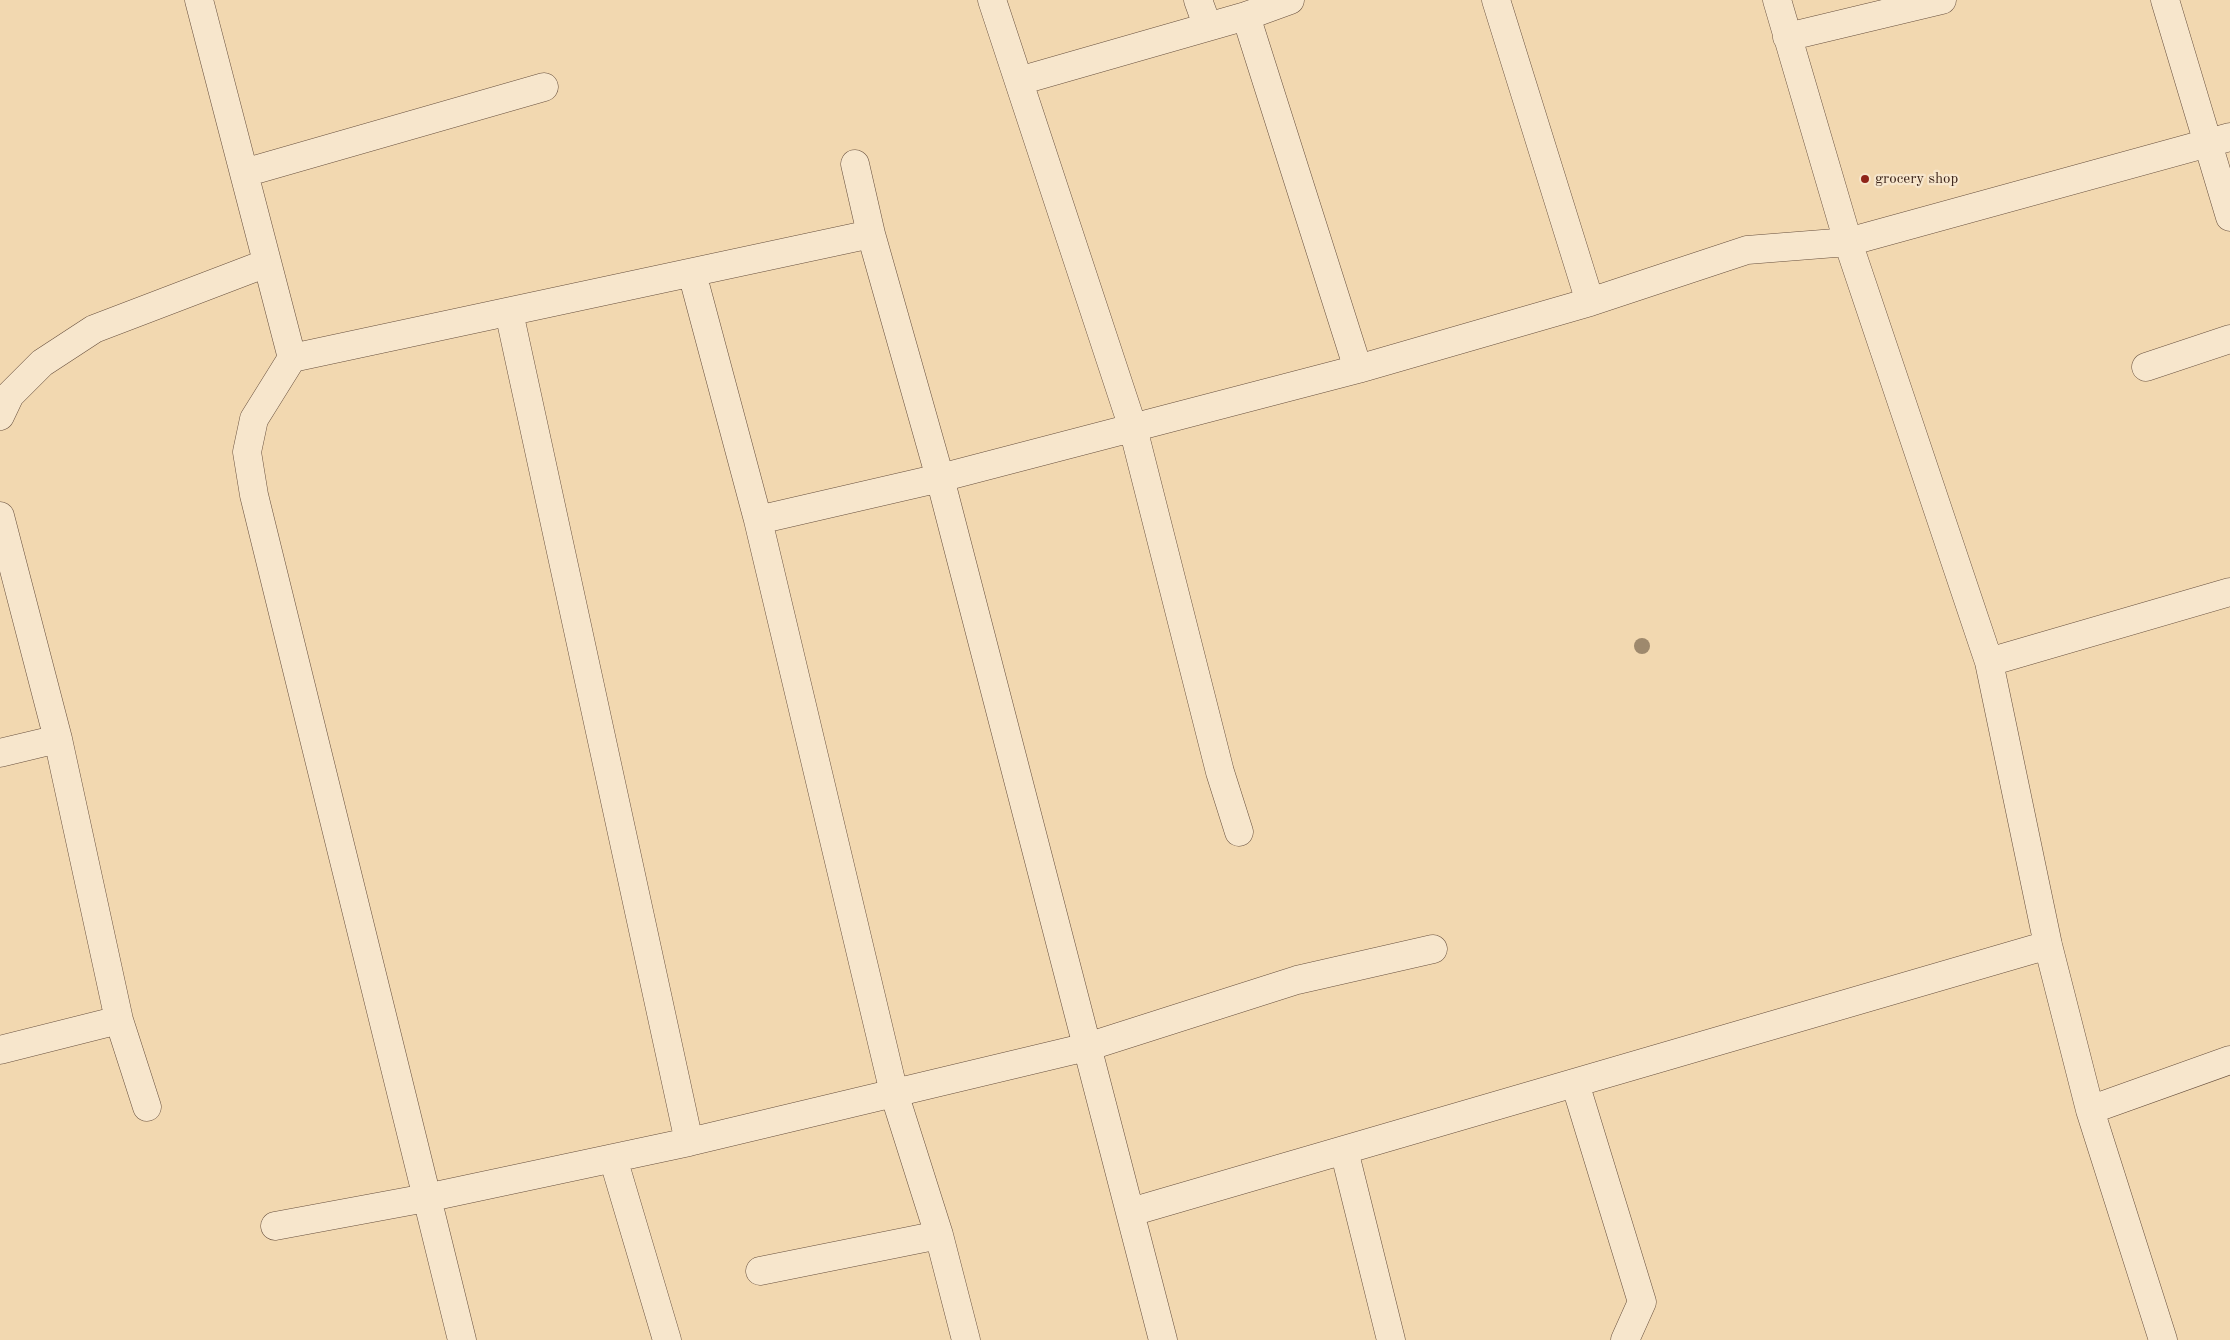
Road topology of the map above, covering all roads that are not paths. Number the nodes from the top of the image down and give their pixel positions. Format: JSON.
{"nodes":[{"id":1,"x":199,"y":0,"type":"edge"},
{"id":2,"x":992,"y":0,"type":"edge"},
{"id":3,"x":1198,"y":0,"type":"edge"},
{"id":4,"x":1290,"y":0,"type":"edge"},
{"id":5,"x":1496,"y":0,"type":"edge"},
{"id":6,"x":1777,"y":0,"type":"edge"},
{"id":7,"x":1942,"y":0,"type":"edge"},
{"id":8,"x":2164,"y":0,"type":"edge"},
{"id":9,"x":1246,"y":16,"type":"junction"},
{"id":10,"x":1207,"y":25,"type":"junction"},
{"id":11,"x":1787,"y":37,"type":"junction"},
{"id":12,"x":1019,"y":81,"type":"junction"},
{"id":13,"x":544,"y":88,"type":"dead end"},
{"id":14,"x":2219,"y":140,"type":"edge"},
{"id":15,"x":855,"y":164,"type":"dead end"},
{"id":16,"x":244,"y":173,"type":"junction"},
{"id":17,"x":2230,"y":217,"type":"edge"},
{"id":18,"x":871,"y":234,"type":"junction"},
{"id":19,"x":1848,"y":242,"type":"junction"},
{"id":20,"x":267,"y":262,"type":"junction"},
{"id":21,"x":692,"y":273,"type":"junction"},
{"id":22,"x":1590,"y":302,"type":"junction"},
{"id":23,"x":509,"y":312,"type":"junction"},
{"id":24,"x":2230,"y":338,"type":"edge"},
{"id":25,"x":292,"y":358,"type":"junction"},
{"id":26,"x":2146,"y":367,"type":"dead end"},
{"id":27,"x":1358,"y":369,"type":"junction"},
{"id":28,"x":0,"y":416,"type":"edge"},
{"id":29,"x":1133,"y":428,"type":"junction"},
{"id":30,"x":940,"y":478,"type":"junction"},
{"id":31,"x":0,"y":516,"type":"edge"},
{"id":32,"x":758,"y":520,"type":"junction"},
{"id":33,"x":2230,"y":592,"type":"edge"},
{"id":34,"x":1989,"y":662,"type":"junction"},
{"id":35,"x":58,"y":739,"type":"junction"},
{"id":36,"x":0,"y":753,"type":"edge"},
{"id":37,"x":1239,"y":832,"type":"dead end"},
{"id":38,"x":2048,"y":945,"type":"junction"},
{"id":39,"x":1433,"y":949,"type":"dead end"},
{"id":40,"x":120,"y":1020,"type":"junction"},
{"id":41,"x":1086,"y":1047,"type":"junction"},
{"id":42,"x":0,"y":1050,"type":"edge"},
{"id":43,"x":2230,"y":1060,"type":"edge"},
{"id":44,"x":1574,"y":1083,"type":"junction"},
{"id":45,"x":894,"y":1093,"type":"junction"},
{"id":46,"x":147,"y":1107,"type":"dead end"},
{"id":47,"x":2090,"y":1110,"type":"junction"},
{"id":48,"x":689,"y":1142,"type":"junction"},
{"id":49,"x":1344,"y":1150,"type":"junction"},
{"id":50,"x":613,"y":1158,"type":"junction"},
{"id":51,"x":426,"y":1198,"type":"junction"},
{"id":52,"x":1131,"y":1212,"type":"junction"},
{"id":53,"x":275,"y":1226,"type":"dead end"},
{"id":54,"x":939,"y":1235,"type":"junction"},
{"id":55,"x":760,"y":1272,"type":"dead end"},
{"id":56,"x":462,"y":1340,"type":"edge"},
{"id":57,"x":667,"y":1340,"type":"edge"},
{"id":58,"x":966,"y":1340,"type":"edge"},
{"id":59,"x":1163,"y":1340,"type":"edge"},
{"id":60,"x":1391,"y":1340,"type":"edge"},
{"id":61,"x":1626,"y":1340,"type":"edge"},
{"id":62,"x":2162,"y":1340,"type":"edge"}],
"edges":[{"from":1,"to":16,"type":"street"},
{"from":2,"to":12,"type":"street"},
{"from":3,"to":10,"type":"street"},
{"from":4,"to":9,"type":"street"},
{"from":5,"to":22,"type":"street"},
{"from":6,"to":11,"type":"street"},
{"from":7,"to":11,"type":"street"},
{"from":8,"to":14,"type":"street"},
{"from":9,"to":10,"type":"street"},
{"from":9,"to":27,"type":"street"},
{"from":10,"to":12,"type":"street"},
{"from":11,"to":19,"type":"street"},
{"from":12,"to":29,"type":"street"},
{"from":13,"to":16,"type":"street"},
{"from":14,"to":17,"type":"street"},
{"from":14,"to":19,"type":"street"},
{"from":15,"to":18,"type":"street"},
{"from":16,"to":20,"type":"street"},
{"from":18,"to":21,"type":"street"},
{"from":18,"to":30,"type":"street"},
{"from":19,"to":22,"type":"street"},
{"from":19,"to":34,"type":"street"},
{"from":20,"to":25,"type":"street"},
{"from":20,"to":28,"type":"street"},
{"from":21,"to":23,"type":"street"},
{"from":21,"to":32,"type":"street"},
{"from":22,"to":27,"type":"street"},
{"from":23,"to":25,"type":"street"},
{"from":23,"to":48,"type":"street"},
{"from":24,"to":26,"type":"street"},
{"from":25,"to":51,"type":"street"},
{"from":27,"to":29,"type":"street"},
{"from":29,"to":30,"type":"street"},
{"from":29,"to":37,"type":"street"},
{"from":30,"to":32,"type":"street"},
{"from":30,"to":41,"type":"street"},
{"from":31,"to":35,"type":"street"},
{"from":32,"to":45,"type":"street"},
{"from":33,"to":34,"type":"street"},
{"from":34,"to":38,"type":"street"},
{"from":35,"to":36,"type":"street"},
{"from":35,"to":40,"type":"street"},
{"from":38,"to":44,"type":"street"},
{"from":38,"to":47,"type":"street"},
{"from":39,"to":41,"type":"street"},
{"from":40,"to":42,"type":"street"},
{"from":40,"to":46,"type":"street"},
{"from":41,"to":45,"type":"street"},
{"from":41,"to":52,"type":"street"},
{"from":43,"to":47,"type":"street"},
{"from":44,"to":49,"type":"street"},
{"from":44,"to":61,"type":"street"},
{"from":45,"to":48,"type":"street"},
{"from":45,"to":54,"type":"street"},
{"from":47,"to":62,"type":"street"},
{"from":48,"to":50,"type":"street"},
{"from":49,"to":52,"type":"street"},
{"from":49,"to":60,"type":"street"},
{"from":50,"to":51,"type":"street"},
{"from":50,"to":57,"type":"street"},
{"from":51,"to":53,"type":"street"},
{"from":51,"to":56,"type":"street"},
{"from":52,"to":59,"type":"street"},
{"from":54,"to":55,"type":"street"},
{"from":54,"to":58,"type":"street"}]}
